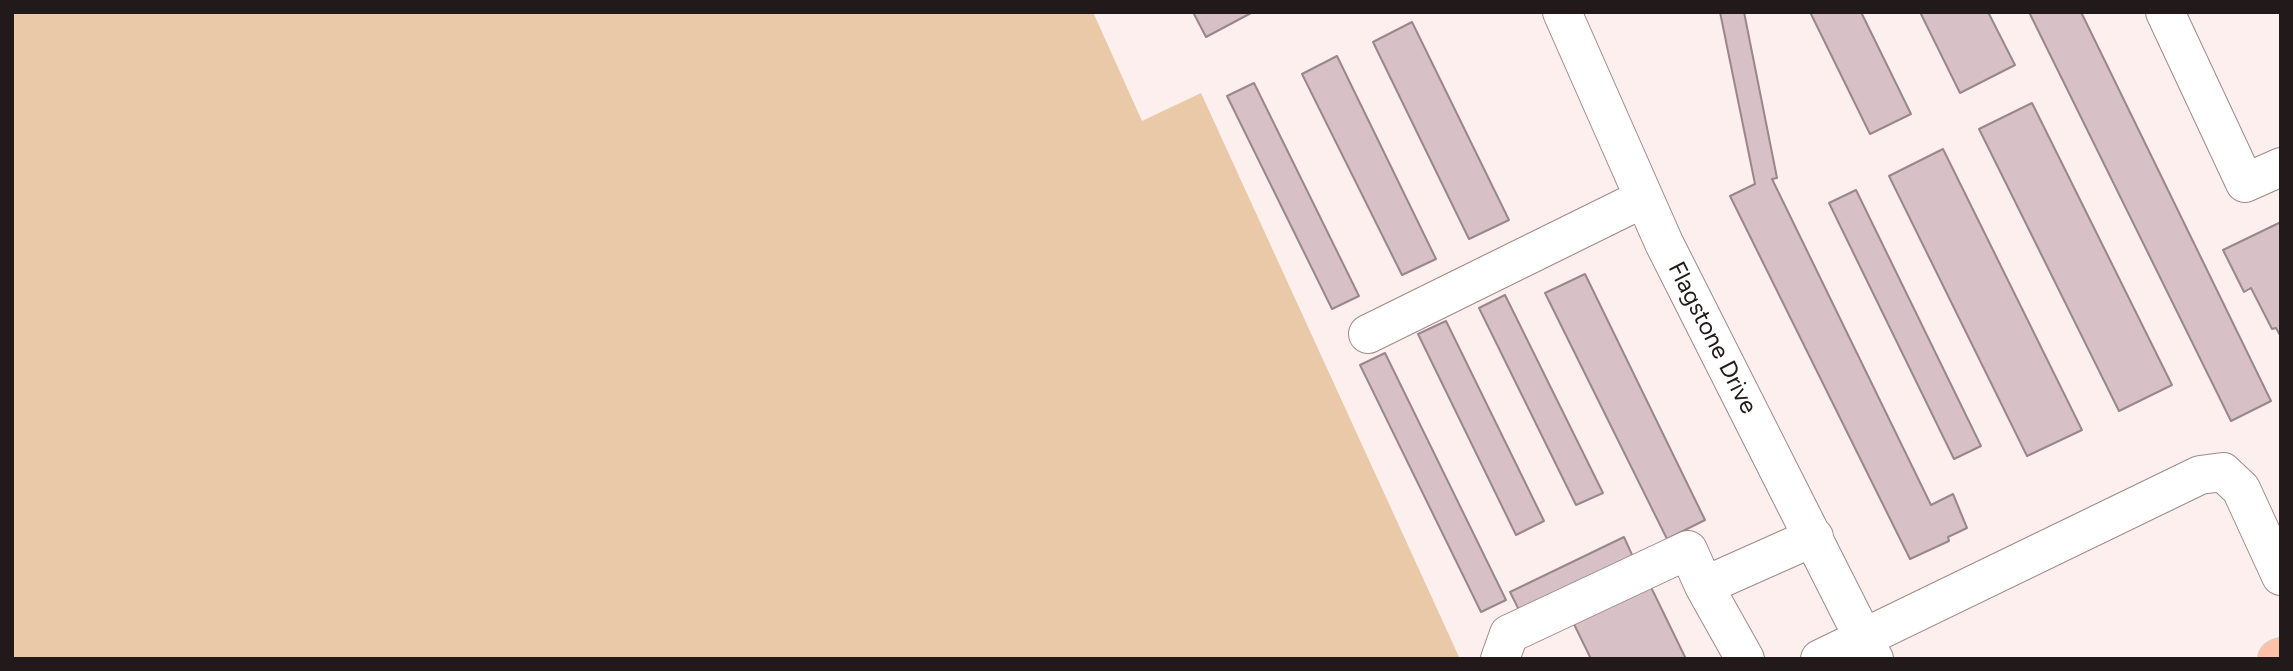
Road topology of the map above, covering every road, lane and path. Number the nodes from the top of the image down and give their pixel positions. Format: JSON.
{"nodes":[{"id":1,"x":1562,"y":12,"type":"edge"},
{"id":2,"x":2173,"y":15,"type":"edge"},
{"id":3,"x":2281,"y":167,"type":"edge"},
{"id":4,"x":1644,"y":198,"type":"junction"},
{"id":5,"x":1368,"y":334,"type":"dead end"},
{"id":6,"x":1814,"y":537,"type":"junction"},
{"id":7,"x":2281,"y":576,"type":"edge"},
{"id":8,"x":1704,"y":586,"type":"junction"},
{"id":9,"x":1869,"y":648,"type":"edge"},
{"id":10,"x":1500,"y":659,"type":"edge"},
{"id":11,"x":1745,"y":659,"type":"edge"},
{"id":12,"x":1820,"y":659,"type":"edge"}],
"edges":[{"from":1,"to":4,"type":"street","name":"Flagstone Drive"},
{"from":2,"to":3,"type":"street"},
{"from":4,"to":5,"type":"street"},
{"from":4,"to":6,"type":"street","name":"Flagstone Drive"},
{"from":6,"to":8,"type":"street"},
{"from":6,"to":9,"type":"street","name":"Flagstone Drive"},
{"from":7,"to":9,"type":"street"},
{"from":8,"to":10,"type":"street"},
{"from":8,"to":11,"type":"street"},
{"from":9,"to":12,"type":"street"}]}
